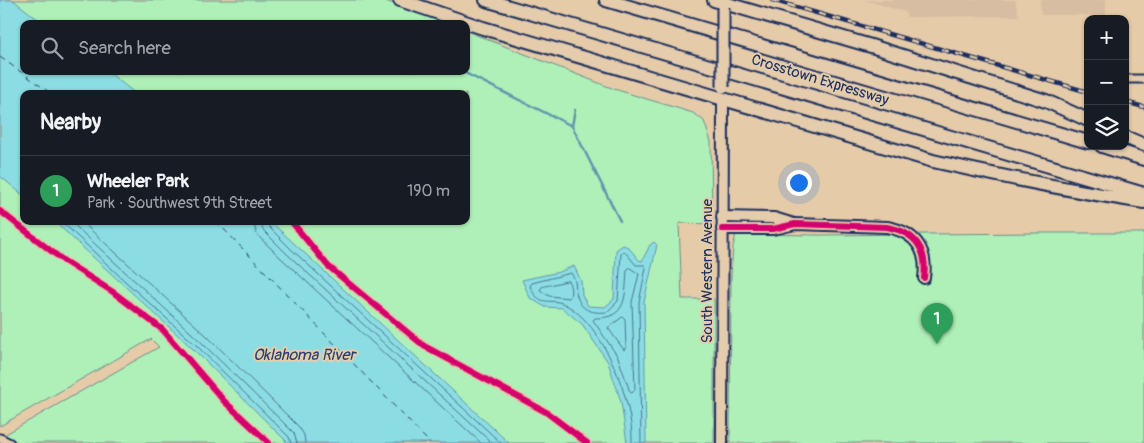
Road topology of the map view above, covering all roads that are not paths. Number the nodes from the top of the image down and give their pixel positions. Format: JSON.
{"nodes":[{"id":1,"x":400,"y":0,"type":"edge"},
{"id":2,"x":486,"y":0,"type":"edge"},
{"id":3,"x":606,"y":0,"type":"edge"},
{"id":4,"x":719,"y":3,"type":"edge"},
{"id":5,"x":459,"y":20,"type":"edge"},
{"id":6,"x":470,"y":24,"type":"edge"},
{"id":7,"x":1129,"y":79,"type":"edge"},
{"id":8,"x":1144,"y":79,"type":"edge"},
{"id":9,"x":723,"y":93,"type":"junction"},
{"id":10,"x":1084,"y":118,"type":"edge"},
{"id":11,"x":1129,"y":139,"type":"edge"},
{"id":12,"x":1084,"y":141,"type":"edge"},
{"id":13,"x":1144,"y":145,"type":"edge"},
{"id":14,"x":1115,"y":150,"type":"edge"},
{"id":15,"x":1144,"y":159,"type":"edge"},
{"id":16,"x":1144,"y":194,"type":"edge"},
{"id":17,"x":1144,"y":202,"type":"edge"},
{"id":18,"x":722,"y":217,"type":"junction"},
{"id":19,"x":795,"y":224,"type":"junction"},
{"id":20,"x":722,"y":228,"type":"junction"},
{"id":21,"x":924,"y":278,"type":"dead end"},
{"id":22,"x":0,"y":438,"type":"edge"},
{"id":23,"x":10,"y":443,"type":"edge"},
{"id":24,"x":722,"y":443,"type":"edge"}],
"edges":[{"from":1,"to":5,"type":"highway"},
{"from":2,"to":16,"type":"highway","name":"Crosstown Expressway"},
{"from":3,"to":12,"type":"highway","name":"Crosstown Expressway"},
{"from":4,"to":9,"type":"main road","name":"South Western Avenue","bridge":true},
{"from":4,"to":10,"type":"highway"},
{"from":6,"to":9,"type":"highway"},
{"from":7,"to":8,"type":"street"},
{"from":9,"to":17,"type":"highway"},
{"from":9,"to":18,"type":"main road","name":"South Western Avenue"},
{"from":11,"to":13,"type":"highway"},
{"from":14,"to":15,"type":"highway"},
{"from":18,"to":19,"type":"main road"},
{"from":18,"to":20,"type":"main road","name":"South Western Avenue"},
{"from":19,"to":20,"type":"main road"},
{"from":19,"to":21,"type":"main road"},
{"from":20,"to":24,"type":"main road","name":"South Western Avenue"},
{"from":22,"to":23,"type":"street"}]}
